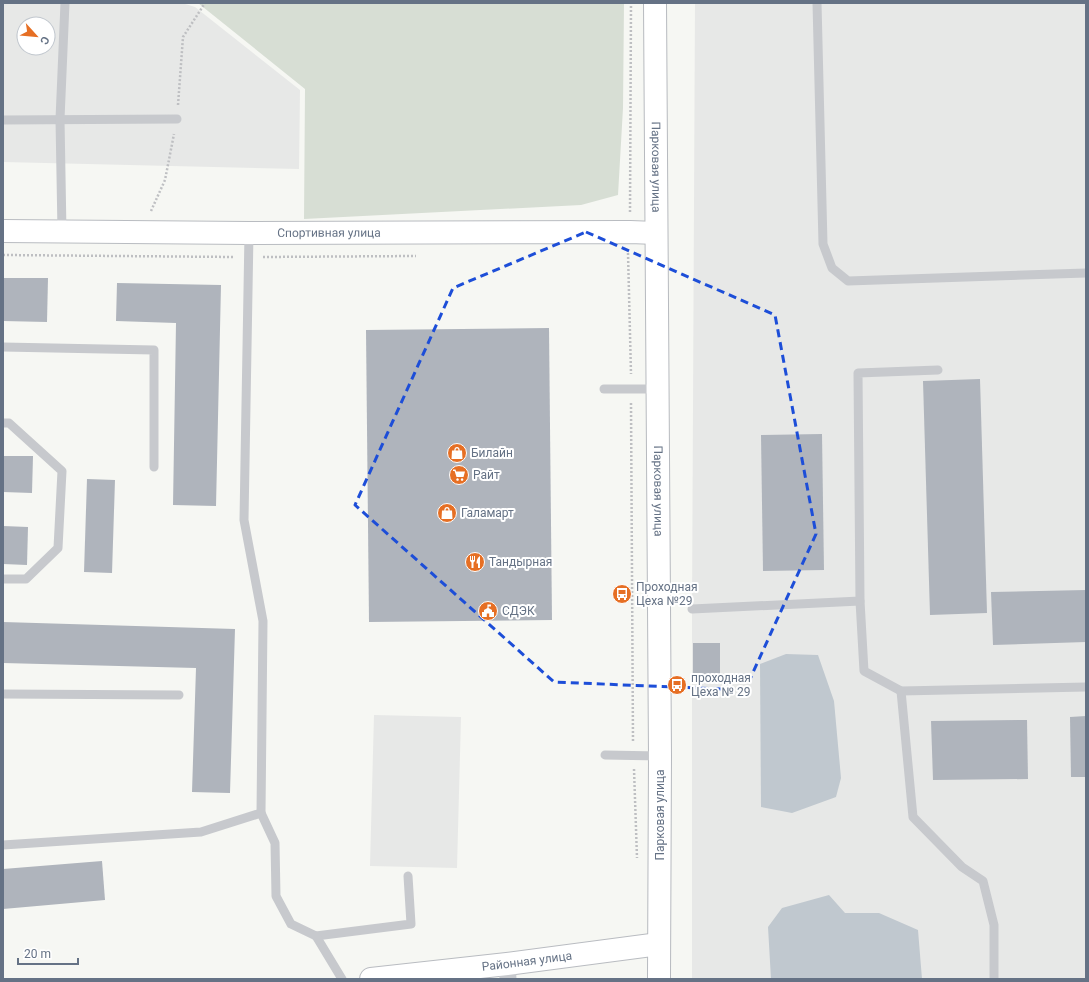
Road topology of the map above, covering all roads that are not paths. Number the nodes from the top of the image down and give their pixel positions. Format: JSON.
{"nodes":[{"id":1,"x":65,"y":3,"type":"edge"},
{"id":2,"x":655,"y":3,"type":"edge"},
{"id":3,"x":817,"y":3,"type":"edge"},
{"id":4,"x":60,"y":119,"type":"junction"},
{"id":5,"x":177,"y":119,"type":"road end"},
{"id":6,"x":3,"y":120,"type":"edge"},
{"id":7,"x":3,"y":231,"type":"edge"},
{"id":8,"x":62,"y":232,"type":"junction"},
{"id":9,"x":248,"y":233,"type":"junction"},
{"id":10,"x":656,"y":233,"type":"junction"},
{"id":11,"x":1086,"y":273,"type":"edge"},
{"id":12,"x":3,"y":347,"type":"edge"},
{"id":13,"x":938,"y":370,"type":"dead end"},
{"id":14,"x":657,"y":389,"type":"junction"},
{"id":15,"x":604,"y":390,"type":"dead end"},
{"id":16,"x":3,"y":423,"type":"edge"},
{"id":17,"x":154,"y":467,"type":"dead end"},
{"id":18,"x":3,"y":579,"type":"edge"},
{"id":19,"x":860,"y":601,"type":"junction"},
{"id":20,"x":692,"y":609,"type":"dead end"},
{"id":21,"x":1086,"y":687,"type":"edge"},
{"id":22,"x":901,"y":691,"type":"junction"},
{"id":23,"x":3,"y":694,"type":"edge"},
{"id":24,"x":179,"y":695,"type":"dead end"},
{"id":25,"x":605,"y":755,"type":"dead end"},
{"id":26,"x":660,"y":756,"type":"junction"},
{"id":27,"x":261,"y":813,"type":"junction"},
{"id":28,"x":3,"y":845,"type":"edge"},
{"id":29,"x":408,"y":876,"type":"dead end"},
{"id":30,"x":316,"y":936,"type":"junction"},
{"id":31,"x":659,"y":944,"type":"junction"},
{"id":32,"x":507,"y":972,"type":"edge"},
{"id":33,"x":393,"y":978,"type":"edge"},
{"id":34,"x":342,"y":979,"type":"edge"},
{"id":35,"x":371,"y":979,"type":"edge"},
{"id":36,"x":659,"y":979,"type":"edge"},
{"id":37,"x":994,"y":979,"type":"edge"}],
"edges":[{"from":1,"to":4,"type":"lane"},
{"from":2,"to":10,"type":"main road","name":"Парковая улица"},
{"from":3,"to":11,"type":"lane"},
{"from":4,"to":5,"type":"lane"},
{"from":4,"to":6,"type":"lane"},
{"from":4,"to":8,"type":"lane"},
{"from":7,"to":8,"type":"main road","name":"Спортивная улица"},
{"from":8,"to":9,"type":"main road","name":"Спортивная улица"},
{"from":9,"to":10,"type":"main road","name":"Спортивная улица"},
{"from":9,"to":27,"type":"lane"},
{"from":10,"to":14,"type":"main road","name":"Парковая улица"},
{"from":12,"to":17,"type":"lane"},
{"from":13,"to":19,"type":"lane"},
{"from":14,"to":15,"type":"lane"},
{"from":14,"to":26,"type":"main road","name":"Парковая улица"},
{"from":16,"to":18,"type":"lane"},
{"from":19,"to":20,"type":"lane"},
{"from":19,"to":22,"type":"lane"},
{"from":21,"to":22,"type":"lane"},
{"from":22,"to":37,"type":"lane"},
{"from":23,"to":24,"type":"lane"},
{"from":25,"to":26,"type":"lane"},
{"from":26,"to":31,"type":"main road","name":"Парковая улица"},
{"from":27,"to":28,"type":"lane"},
{"from":27,"to":30,"type":"lane"},
{"from":29,"to":30,"type":"lane"},
{"from":30,"to":34,"type":"lane"},
{"from":31,"to":32,"type":"main road","name":"Районная улица"},
{"from":31,"to":36,"type":"main road","name":"Парковая улица"},
{"from":32,"to":33,"type":"main road","name":"Районная улица"},
{"from":33,"to":35,"type":"main road","name":"Районная улица"}]}
